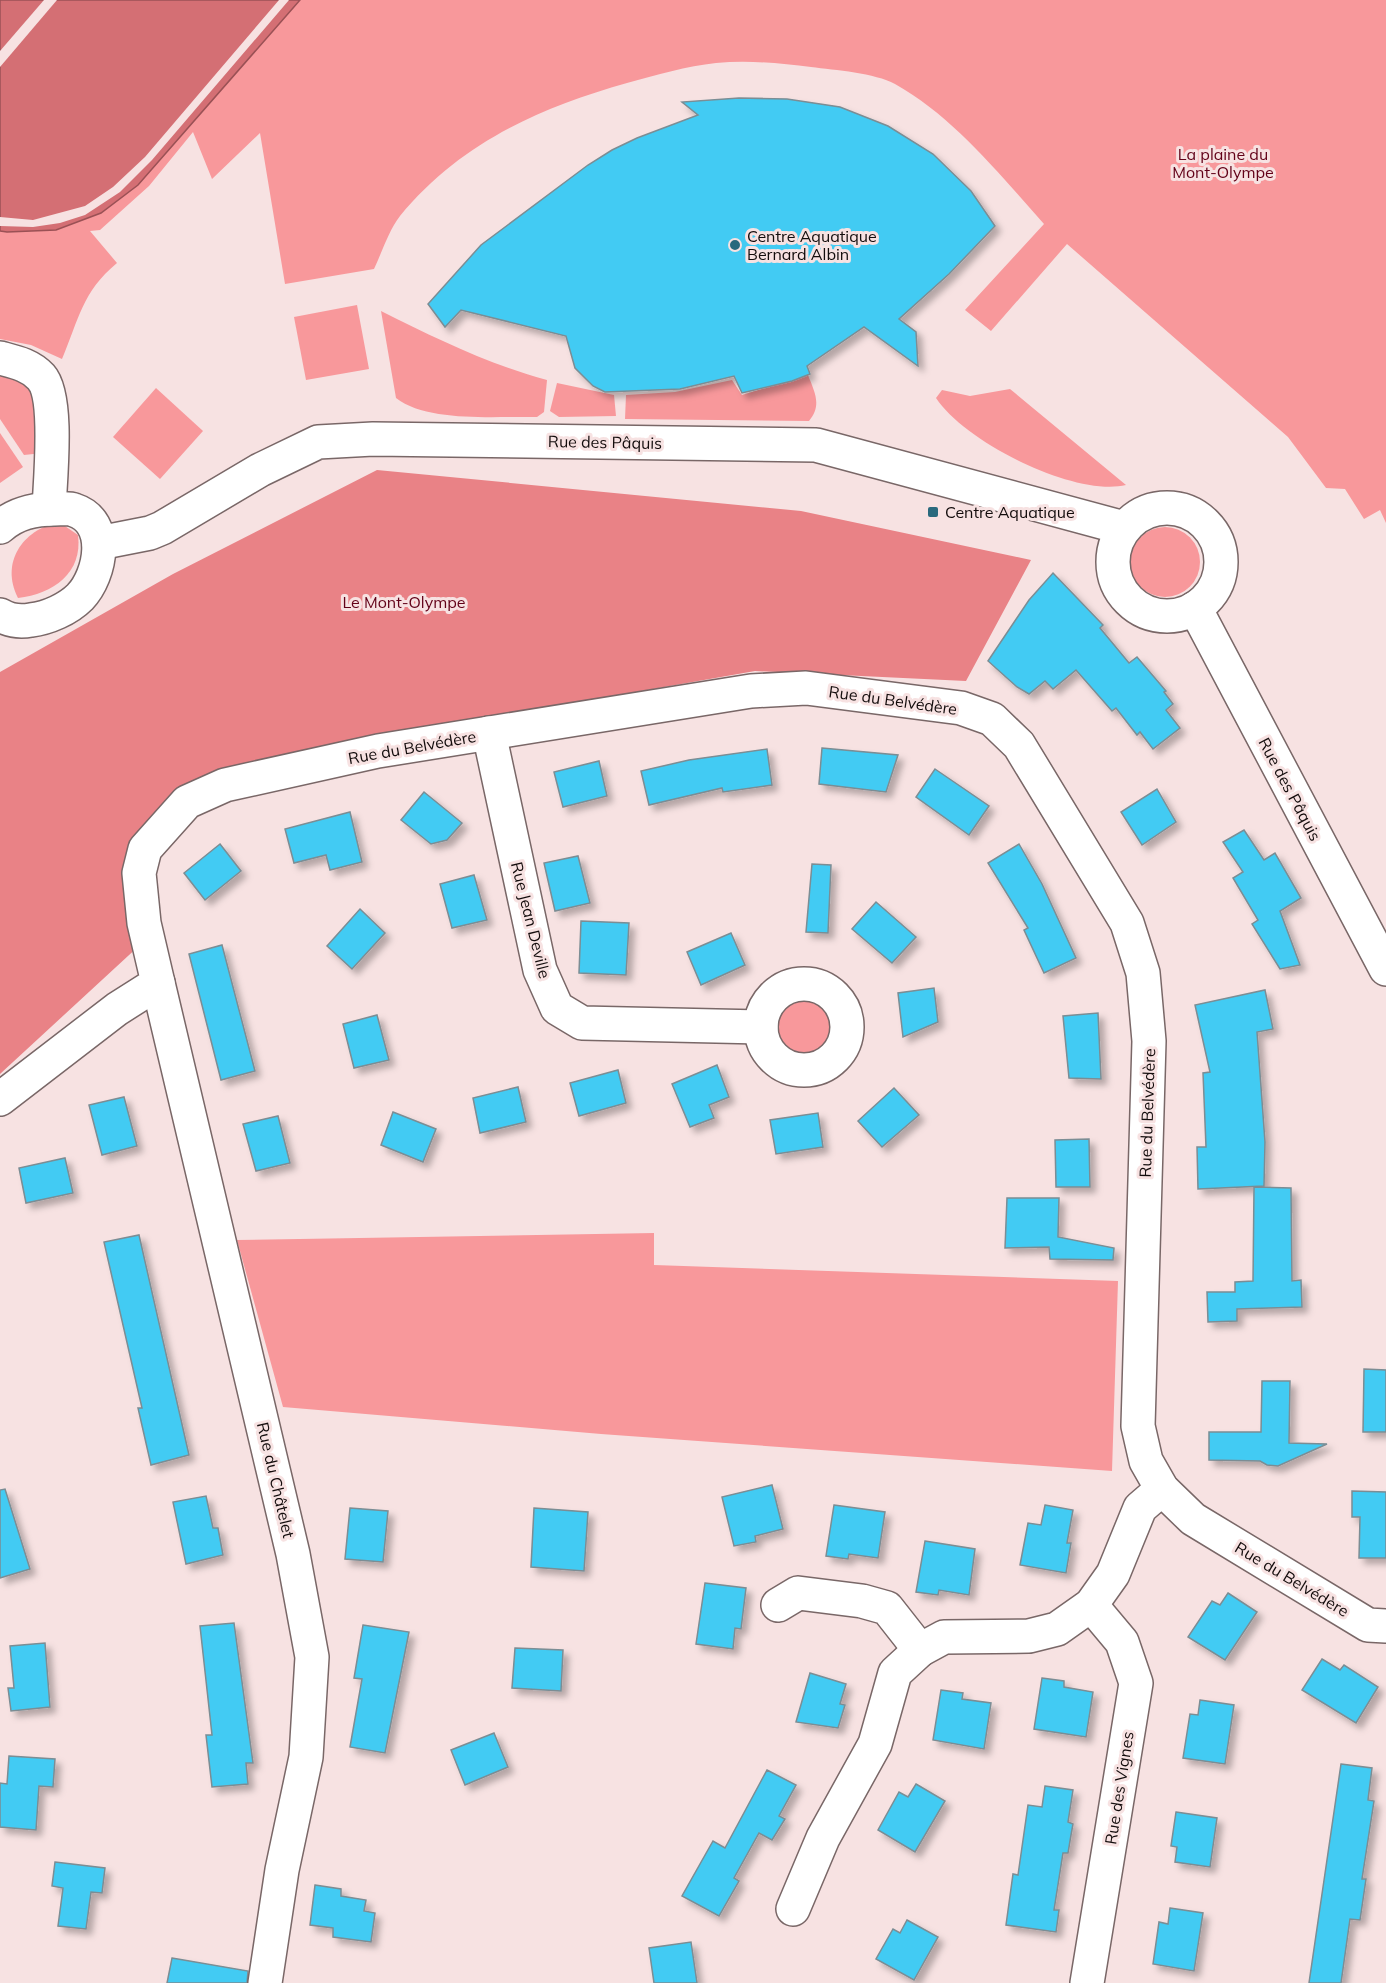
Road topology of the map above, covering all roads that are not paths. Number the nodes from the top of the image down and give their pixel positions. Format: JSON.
{"nodes":[{"id":1,"x":0,"y":358,"type":"edge"},
{"id":2,"x":49,"y":509,"type":"junction"},
{"id":3,"x":0,"y":527,"type":"edge"},
{"id":4,"x":1124,"y":528,"type":"junction"},
{"id":5,"x":99,"y":543,"type":"junction"},
{"id":6,"x":1195,"y":608,"type":"junction"},
{"id":7,"x":0,"y":615,"type":"edge"},
{"id":8,"x":489,"y":733,"type":"junction"},
{"id":9,"x":1386,"y":969,"type":"edge"},
{"id":10,"x":158,"y":983,"type":"junction"},
{"id":11,"x":761,"y":1027,"type":"dead end"},
{"id":12,"x":0,"y":1099,"type":"edge"},
{"id":13,"x":1162,"y":1489,"type":"junction"},
{"id":14,"x":778,"y":1605,"type":"dead end"},
{"id":15,"x":1091,"y":1605,"type":"junction"},
{"id":16,"x":1386,"y":1626,"type":"edge"},
{"id":17,"x":920,"y":1650,"type":"junction"},
{"id":18,"x":793,"y":1909,"type":"dead end"},
{"id":19,"x":265,"y":1983,"type":"edge"},
{"id":20,"x":1087,"y":1983,"type":"edge"}],
"edges":[{"from":1,"to":2,"type":"street"},
{"from":2,"to":3,"type":"street"},
{"from":2,"to":5,"type":"street"},
{"from":4,"to":5,"type":"street","name":"Rue des Pâquis"},
{"from":4,"to":6,"type":"street"},
{"from":4,"to":6,"type":"street"},
{"from":5,"to":7,"type":"street"},
{"from":6,"to":9,"type":"street","name":"Rue des Pâquis"},
{"from":8,"to":10,"type":"street","name":"Rue du Belvédère"},
{"from":8,"to":11,"type":"street","name":"Rue Jean Deville"},
{"from":8,"to":13,"type":"street","name":"Rue du Belvédère"},
{"from":10,"to":12,"type":"street"},
{"from":10,"to":19,"type":"street","name":"Rue du Châtelet"},
{"from":13,"to":15,"type":"street"},
{"from":13,"to":16,"type":"street","name":"Rue du Belvédère"},
{"from":14,"to":17,"type":"street"},
{"from":15,"to":17,"type":"street"},
{"from":15,"to":20,"type":"street","name":"Rue des Vignes"},
{"from":17,"to":18,"type":"street"}]}
